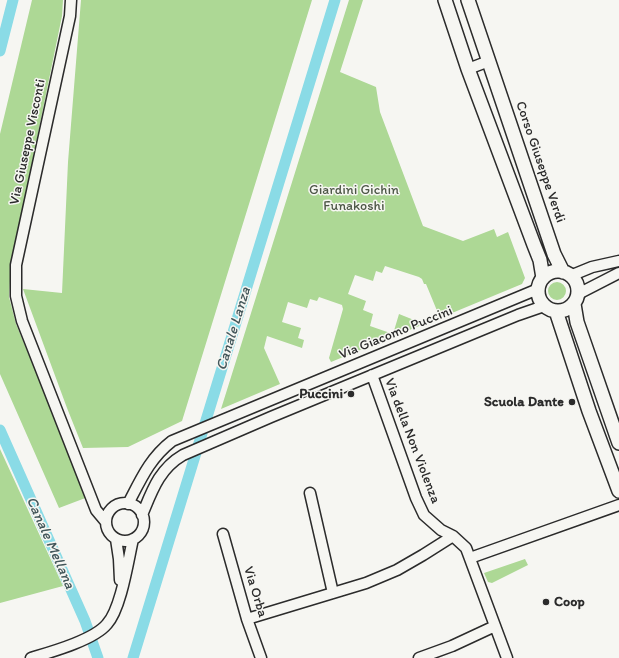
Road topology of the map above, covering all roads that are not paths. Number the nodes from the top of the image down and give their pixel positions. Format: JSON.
{"nodes":[{"id":1,"x":71,"y":0,"type":"edge"},
{"id":2,"x":445,"y":0,"type":"edge"},
{"id":3,"x":468,"y":0,"type":"edge"},
{"id":4,"x":489,"y":61,"type":"junction"},
{"id":5,"x":468,"y":69,"type":"junction"},
{"id":6,"x":619,"y":261,"type":"edge"},
{"id":7,"x":619,"y":273,"type":"edge"},
{"id":8,"x":566,"y":274,"type":"junction"},
{"id":9,"x":541,"y":284,"type":"junction"},
{"id":10,"x":576,"y":299,"type":"junction"},
{"id":11,"x":550,"y":309,"type":"junction"},
{"id":12,"x":372,"y":375,"type":"junction"},
{"id":13,"x":264,"y":402,"type":"junction"},
{"id":14,"x":270,"y":417,"type":"junction"},
{"id":15,"x":619,"y":443,"type":"edge"},
{"id":16,"x":619,"y":491,"type":"edge"},
{"id":17,"x":90,"y":493,"type":"junction"},
{"id":18,"x":310,"y":493,"type":"dead end"},
{"id":19,"x":128,"y":504,"type":"junction"},
{"id":20,"x":619,"y":505,"type":"edge"},
{"id":21,"x":114,"y":506,"type":"junction"},
{"id":22,"x":142,"y":515,"type":"junction"},
{"id":23,"x":106,"y":522,"type":"junction"},
{"id":24,"x":223,"y":534,"type":"dead end"},
{"id":25,"x":453,"y":536,"type":"junction"},
{"id":26,"x":116,"y":539,"type":"junction"},
{"id":27,"x":133,"y":539,"type":"junction"},
{"id":28,"x":470,"y":558,"type":"junction"},
{"id":29,"x":121,"y":590,"type":"junction"},
{"id":30,"x":333,"y":593,"type":"junction"},
{"id":31,"x":247,"y":619,"type":"junction"},
{"id":32,"x":495,"y":626,"type":"junction"},
{"id":33,"x":38,"y":657,"type":"edge"},
{"id":34,"x":261,"y":658,"type":"edge"},
{"id":35,"x":419,"y":658,"type":"edge"},
{"id":36,"x":507,"y":658,"type":"edge"}],
"edges":[{"from":1,"to":17,"type":"street","name":"Via Giuseppe Visconti"},
{"from":2,"to":5,"type":"street"},
{"from":3,"to":4,"type":"street","name":"Corso Giuseppe Verdi"},
{"from":4,"to":5,"type":"street"},
{"from":4,"to":8,"type":"street","name":"Corso Giuseppe Verdi"},
{"from":5,"to":9,"type":"street"},
{"from":6,"to":8,"type":"street"},
{"from":7,"to":10,"type":"street"},
{"from":8,"to":9,"type":"street"},
{"from":8,"to":10,"type":"street"},
{"from":9,"to":11,"type":"street"},
{"from":9,"to":13,"type":"street","name":"Via Giacomo Puccini"},
{"from":10,"to":11,"type":"street"},
{"from":10,"to":15,"type":"street"},
{"from":11,"to":12,"type":"street"},
{"from":11,"to":16,"type":"street"},
{"from":12,"to":14,"type":"street"},
{"from":12,"to":25,"type":"street","name":"Via della Non Violenza"},
{"from":13,"to":14,"type":"street"},
{"from":13,"to":19,"type":"street","name":"Via Giacomo Puccini"},
{"from":14,"to":22,"type":"street"},
{"from":17,"to":21,"type":"street"},
{"from":17,"to":23,"type":"street","name":"Via Giuseppe Visconti"},
{"from":18,"to":30,"type":"street"},
{"from":19,"to":21,"type":"street"},
{"from":19,"to":22,"type":"street"},
{"from":20,"to":28,"type":"street"},
{"from":21,"to":23,"type":"street"},
{"from":22,"to":27,"type":"street"},
{"from":23,"to":26,"type":"street"},
{"from":24,"to":31,"type":"street","name":"Via Orba"},
{"from":25,"to":28,"type":"street","name":"Via della Non Violenza"},
{"from":25,"to":30,"type":"street"},
{"from":26,"to":27,"type":"street"},
{"from":26,"to":29,"type":"street"},
{"from":27,"to":29,"type":"street"},
{"from":28,"to":32,"type":"street","name":"Via della Non Violenza"},
{"from":29,"to":33,"type":"street"},
{"from":30,"to":31,"type":"street"},
{"from":31,"to":34,"type":"street","name":"Via Orba"},
{"from":32,"to":35,"type":"street"},
{"from":32,"to":36,"type":"street","name":"Via della Non Violenza"}]}
